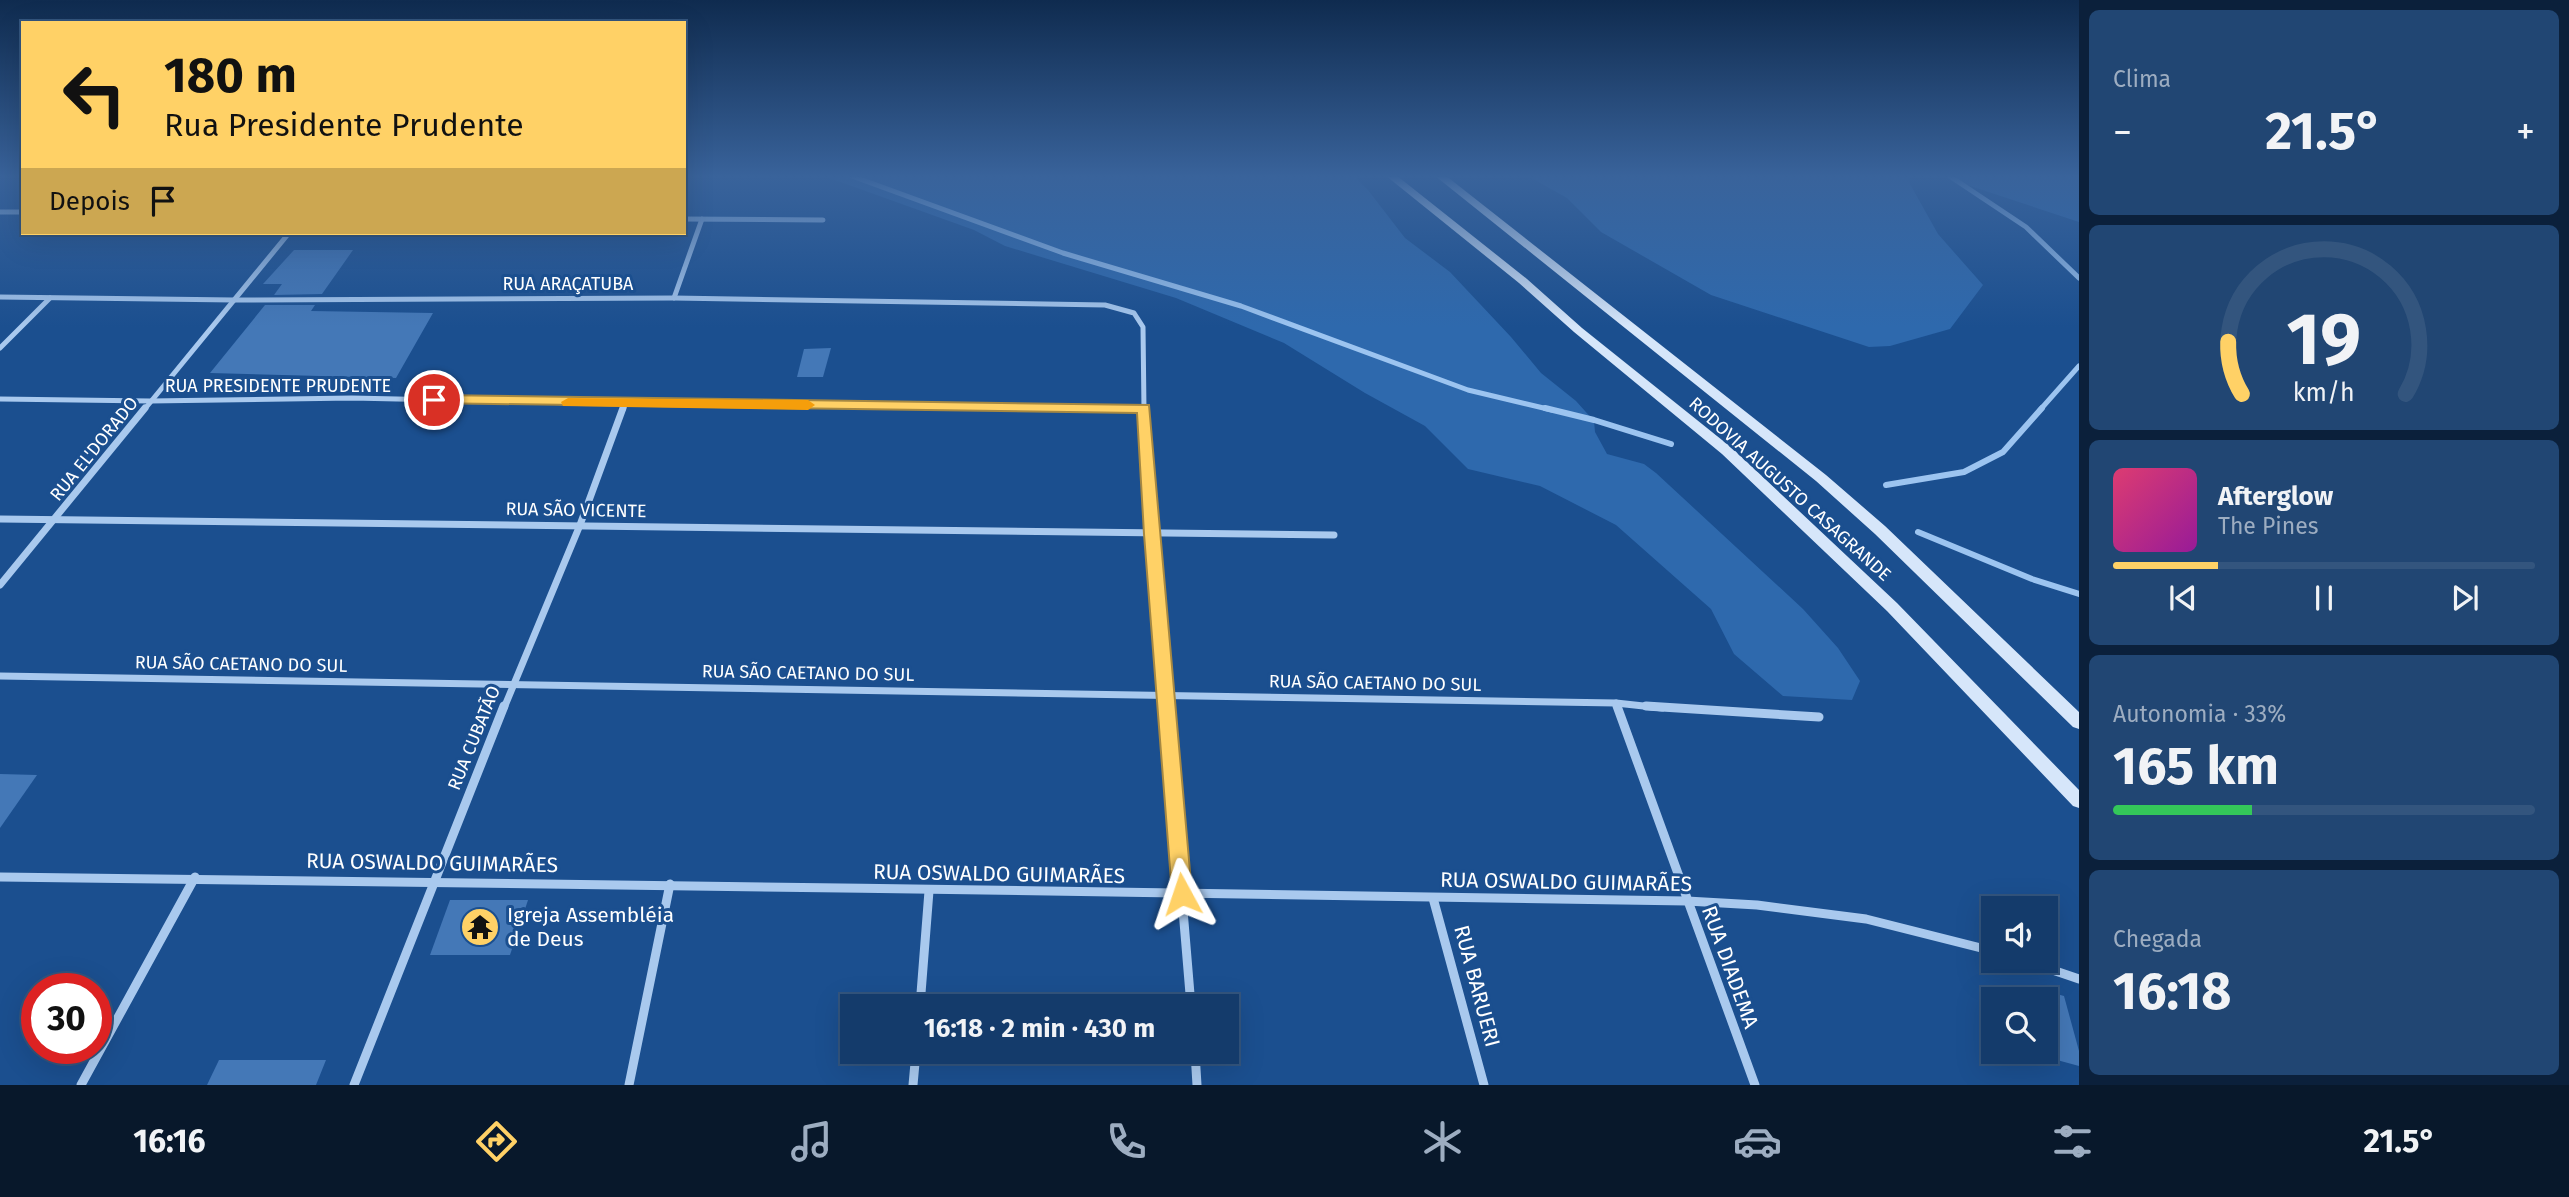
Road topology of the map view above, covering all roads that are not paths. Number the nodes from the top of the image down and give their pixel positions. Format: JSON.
{"nodes":[{"id":1,"x":700,"y":226,"type":"edge"},
{"id":2,"x":1454,"y":226,"type":"edge"},
{"id":3,"x":1503,"y":226,"type":"edge"},
{"id":4,"x":287,"y":235,"type":"edge"},
{"id":5,"x":0,"y":297,"type":"edge"},
{"id":6,"x":50,"y":298,"type":"junction"},
{"id":7,"x":674,"y":299,"type":"junction"},
{"id":8,"x":234,"y":300,"type":"junction"},
{"id":9,"x":0,"y":348,"type":"edge"},
{"id":10,"x":0,"y":399,"type":"edge"},
{"id":11,"x":150,"y":401,"type":"junction"},
{"id":12,"x":625,"y":404,"type":"junction"},
{"id":13,"x":1144,"y":408,"type":"junction"},
{"id":14,"x":0,"y":519,"type":"edge"},
{"id":15,"x":55,"y":520,"type":"junction"},
{"id":16,"x":580,"y":526,"type":"junction"},
{"id":17,"x":1152,"y":534,"type":"junction"},
{"id":18,"x":1334,"y":535,"type":"dead end"},
{"id":19,"x":0,"y":585,"type":"edge"},
{"id":20,"x":0,"y":676,"type":"edge"},
{"id":21,"x":513,"y":684,"type":"junction"},
{"id":22,"x":1165,"y":694,"type":"junction"},
{"id":23,"x":1616,"y":703,"type":"junction"},
{"id":24,"x":1819,"y":717,"type":"dead end"},
{"id":25,"x":2079,"y":722,"type":"edge"},
{"id":26,"x":2079,"y":801,"type":"edge"},
{"id":27,"x":0,"y":877,"type":"edge"},
{"id":28,"x":195,"y":877,"type":"junction"},
{"id":29,"x":434,"y":880,"type":"junction"},
{"id":30,"x":670,"y":884,"type":"junction"},
{"id":31,"x":929,"y":891,"type":"junction"},
{"id":32,"x":1182,"y":894,"type":"junction"},
{"id":33,"x":1433,"y":898,"type":"junction"},
{"id":34,"x":1687,"y":901,"type":"junction"},
{"id":35,"x":1981,"y":948,"type":"edge"},
{"id":36,"x":2058,"y":972,"type":"edge"},
{"id":37,"x":2079,"y":979,"type":"edge"},
{"id":38,"x":921,"y":994,"type":"edge"},
{"id":39,"x":1190,"y":994,"type":"edge"},
{"id":40,"x":915,"y":1064,"type":"edge"},
{"id":41,"x":1196,"y":1064,"type":"edge"},
{"id":42,"x":81,"y":1085,"type":"edge"},
{"id":43,"x":354,"y":1085,"type":"edge"},
{"id":44,"x":629,"y":1085,"type":"edge"},
{"id":45,"x":914,"y":1085,"type":"edge"},
{"id":46,"x":1197,"y":1085,"type":"edge"},
{"id":47,"x":1484,"y":1085,"type":"edge"},
{"id":48,"x":1755,"y":1085,"type":"edge"}],
"edges":[{"from":1,"to":7,"type":"street"},
{"from":2,"to":26,"type":"main road","name":"RODOVIA AUGUSTO CASAGRANDE"},
{"from":3,"to":25,"type":"main road"},
{"from":4,"to":8,"type":"street","name":"RUA EL'DORADO"},
{"from":5,"to":6,"type":"street","name":"RUA ARAÇATUBA"},
{"from":6,"to":8,"type":"street","name":"RUA ARAÇATUBA"},
{"from":6,"to":9,"type":"street"},
{"from":7,"to":8,"type":"street","name":"RUA ARAÇATUBA"},
{"from":7,"to":13,"type":"street","name":"RUA ARAÇATUBA"},
{"from":8,"to":11,"type":"street","name":"RUA EL'DORADO"},
{"from":10,"to":11,"type":"street","name":"RUA PRESIDENTE PRUDENTE"},
{"from":11,"to":12,"type":"street","name":"RUA PRESIDENTE PRUDENTE"},
{"from":11,"to":15,"type":"street","name":"RUA EL'DORADO"},
{"from":12,"to":13,"type":"street","name":"RUA PRESIDENTE PRUDENTE"},
{"from":12,"to":16,"type":"street","name":"RUA CUBATÃO"},
{"from":13,"to":17,"type":"street"},
{"from":14,"to":15,"type":"street","name":"RUA SÃO VICENTE"},
{"from":15,"to":16,"type":"street","name":"RUA SÃO VICENTE"},
{"from":15,"to":19,"type":"street","name":"RUA EL'DORADO"},
{"from":16,"to":17,"type":"street","name":"RUA SÃO VICENTE"},
{"from":16,"to":21,"type":"street","name":"RUA CUBATÃO"},
{"from":17,"to":18,"type":"street","name":"RUA SÃO VICENTE"},
{"from":17,"to":22,"type":"street"},
{"from":20,"to":21,"type":"street","name":"RUA SÃO CAETANO DO SUL"},
{"from":21,"to":22,"type":"street","name":"RUA SÃO CAETANO DO SUL"},
{"from":21,"to":29,"type":"street","name":"RUA CUBATÃO"},
{"from":22,"to":23,"type":"street","name":"RUA SÃO CAETANO DO SUL"},
{"from":22,"to":32,"type":"street"},
{"from":23,"to":24,"type":"street","name":"RUA SÃO CAETANO DO SUL"},
{"from":23,"to":34,"type":"street","name":"RUA DIADEMA"},
{"from":27,"to":28,"type":"street","name":"RUA OSWALDO GUIMARÃES"},
{"from":28,"to":29,"type":"street","name":"RUA OSWALDO GUIMARÃES"},
{"from":28,"to":42,"type":"street"},
{"from":29,"to":30,"type":"street","name":"RUA OSWALDO GUIMARÃES"},
{"from":29,"to":43,"type":"street","name":"RUA CUBATÃO"},
{"from":30,"to":31,"type":"street","name":"RUA OSWALDO GUIMARÃES"},
{"from":30,"to":44,"type":"street"},
{"from":31,"to":32,"type":"street","name":"RUA OSWALDO GUIMARÃES"},
{"from":31,"to":38,"type":"street"},
{"from":32,"to":33,"type":"street","name":"RUA OSWALDO GUIMARÃES"},
{"from":32,"to":39,"type":"street"},
{"from":33,"to":34,"type":"street","name":"RUA OSWALDO GUIMARÃES"},
{"from":33,"to":47,"type":"street","name":"RUA BARUERI"},
{"from":34,"to":35,"type":"street","name":"RUA OSWALDO GUIMARÃES"},
{"from":34,"to":48,"type":"street","name":"RUA DIADEMA"},
{"from":36,"to":37,"type":"street"},
{"from":40,"to":45,"type":"street"},
{"from":41,"to":46,"type":"street"}]}
